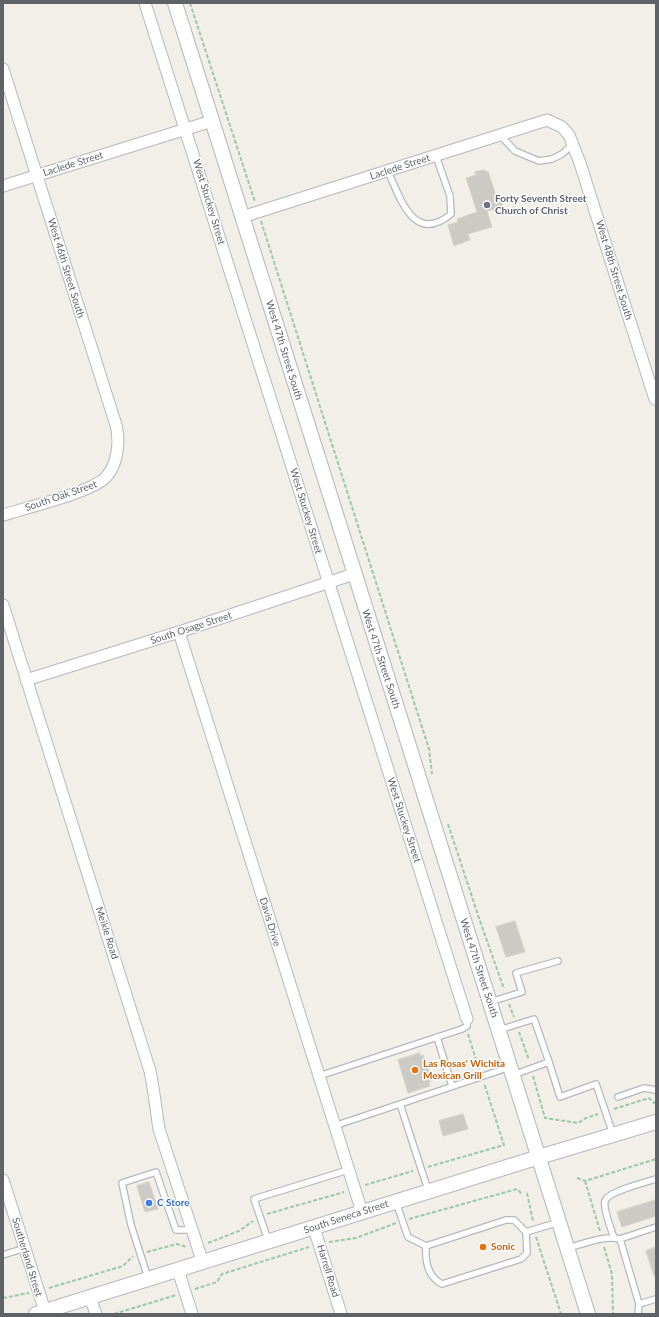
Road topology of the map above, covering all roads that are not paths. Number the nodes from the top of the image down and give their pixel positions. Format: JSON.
{"nodes":[{"id":1,"x":145,"y":3,"type":"edge"},
{"id":2,"x":175,"y":3,"type":"edge"},
{"id":3,"x":3,"y":69,"type":"edge"},
{"id":4,"x":212,"y":121,"type":"junction"},
{"id":5,"x":557,"y":125,"type":"joint"},
{"id":6,"x":186,"y":129,"type":"junction"},
{"id":7,"x":500,"y":135,"type":"junction"},
{"id":8,"x":573,"y":144,"type":"junction"},
{"id":9,"x":436,"y":156,"type":"junction"},
{"id":10,"x":388,"y":171,"type":"junction"},
{"id":11,"x":37,"y":175,"type":"junction"},
{"id":12,"x":3,"y":186,"type":"edge"},
{"id":13,"x":242,"y":217,"type":"junction"},
{"id":14,"x":655,"y":399,"type":"edge"},
{"id":15,"x":112,"y":468,"type":"joint"},
{"id":16,"x":3,"y":515,"type":"edge"},
{"id":17,"x":354,"y":574,"type":"junction"},
{"id":18,"x":328,"y":582,"type":"junction"},
{"id":19,"x":3,"y":605,"type":"edge"},
{"id":20,"x":179,"y":632,"type":"junction"},
{"id":21,"x":26,"y":680,"type":"junction"},
{"id":22,"x":558,"y":961,"type":"dead end"},
{"id":23,"x":490,"y":1002,"type":"junction"},
{"id":24,"x":467,"y":1019,"type":"joint"},
{"id":25,"x":498,"y":1030,"type":"junction"},
{"id":26,"x":437,"y":1037,"type":"junction"},
{"id":27,"x":549,"y":1062,"type":"junction"},
{"id":28,"x":511,"y":1071,"type":"junction"},
{"id":29,"x":318,"y":1076,"type":"junction"},
{"id":30,"x":452,"y":1086,"type":"junction"},
{"id":31,"x":656,"y":1090,"type":"edge"},
{"id":32,"x":618,"y":1097,"type":"dead end"},
{"id":33,"x":400,"y":1104,"type":"junction"},
{"id":34,"x":656,"y":1122,"type":"edge"},
{"id":35,"x":334,"y":1126,"type":"junction"},
{"id":36,"x":613,"y":1135,"type":"junction"},
{"id":37,"x":539,"y":1157,"type":"junction"},
{"id":38,"x":348,"y":1170,"type":"junction"},
{"id":39,"x":656,"y":1179,"type":"edge"},
{"id":40,"x":3,"y":1180,"type":"edge"},
{"id":41,"x":428,"y":1192,"type":"junction"},
{"id":42,"x":396,"y":1201,"type":"junction"},
{"id":43,"x":362,"y":1212,"type":"junction"},
{"id":44,"x":560,"y":1222,"type":"junction"},
{"id":45,"x":656,"y":1227,"type":"edge"},
{"id":46,"x":314,"y":1228,"type":"junction"},
{"id":47,"x":192,"y":1230,"type":"junction"},
{"id":48,"x":526,"y":1232,"type":"junction"},
{"id":49,"x":617,"y":1239,"type":"junction"},
{"id":50,"x":268,"y":1242,"type":"junction"},
{"id":51,"x":426,"y":1246,"type":"junction"},
{"id":52,"x":24,"y":1248,"type":"junction"},
{"id":53,"x":568,"y":1248,"type":"junction"},
{"id":54,"x":3,"y":1255,"type":"edge"},
{"id":55,"x":203,"y":1263,"type":"junction"},
{"id":56,"x":178,"y":1270,"type":"junction"},
{"id":57,"x":148,"y":1279,"type":"junction"},
{"id":58,"x":90,"y":1297,"type":"junction"},
{"id":59,"x":656,"y":1299,"type":"edge"},
{"id":60,"x":639,"y":1304,"type":"junction"},
{"id":61,"x":40,"y":1313,"type":"edge"},
{"id":62,"x":96,"y":1314,"type":"edge"},
{"id":63,"x":192,"y":1314,"type":"edge"},
{"id":64,"x":341,"y":1314,"type":"edge"},
{"id":65,"x":588,"y":1314,"type":"edge"},
{"id":66,"x":638,"y":1314,"type":"edge"}],
"edges":[{"from":1,"to":6,"type":"street","name":"West Stuckey Street"},
{"from":2,"to":4,"type":"street","name":"West 47th Street South"},
{"from":3,"to":11,"type":"street","name":"West 46th Street South"},
{"from":4,"to":6,"type":"street","name":"Laclede Street"},
{"from":4,"to":13,"type":"street","name":"West 47th Street South"},
{"from":5,"to":7,"type":"street","name":"Laclede Street"},
{"from":5,"to":8,"type":"street","name":"West 48th Street South"},
{"from":6,"to":11,"type":"street","name":"Laclede Street"},
{"from":6,"to":18,"type":"street","name":"West Stuckey Street"},
{"from":7,"to":8,"type":"lane"},
{"from":7,"to":9,"type":"street","name":"Laclede Street"},
{"from":8,"to":14,"type":"street","name":"West 48th Street South"},
{"from":9,"to":10,"type":"street","name":"Laclede Street"},
{"from":9,"to":10,"type":"lane"},
{"from":10,"to":13,"type":"street","name":"Laclede Street"},
{"from":11,"to":12,"type":"street","name":"Laclede Street"},
{"from":11,"to":15,"type":"street","name":"West 46th Street South"},
{"from":13,"to":17,"type":"street","name":"West 47th Street South"},
{"from":15,"to":16,"type":"street","name":"South Oak Street"},
{"from":17,"to":18,"type":"street","name":"South Osage Street"},
{"from":17,"to":23,"type":"street","name":"West 47th Street South"},
{"from":18,"to":20,"type":"street","name":"South Osage Street"},
{"from":18,"to":24,"type":"street","name":"West Stuckey Street"},
{"from":19,"to":21,"type":"street","name":"Meikle Road"},
{"from":20,"to":21,"type":"street","name":"South Osage Street"},
{"from":20,"to":29,"type":"street","name":"Davis Drive"},
{"from":21,"to":47,"type":"street","name":"Meikle Road"},
{"from":22,"to":23,"type":"lane"},
{"from":23,"to":25,"type":"street","name":"West 47th Street South"},
{"from":24,"to":26,"type":"lane"},
{"from":25,"to":27,"type":"lane"},
{"from":25,"to":28,"type":"street","name":"West 47th Street South"},
{"from":26,"to":29,"type":"lane"},
{"from":26,"to":30,"type":"lane"},
{"from":27,"to":28,"type":"lane"},
{"from":27,"to":36,"type":"lane"},
{"from":28,"to":30,"type":"lane"},
{"from":28,"to":37,"type":"street","name":"West 47th Street South"},
{"from":29,"to":35,"type":"street","name":"Davis Drive"},
{"from":30,"to":33,"type":"lane"},
{"from":31,"to":32,"type":"lane"},
{"from":33,"to":35,"type":"lane"},
{"from":33,"to":41,"type":"lane"},
{"from":34,"to":36,"type":"street","name":"South Seneca Street"},
{"from":35,"to":38,"type":"street","name":"Davis Drive"},
{"from":36,"to":37,"type":"street","name":"South Seneca Street"},
{"from":37,"to":41,"type":"street","name":"South Seneca Street"},
{"from":37,"to":44,"type":"street","name":"West 47th Street South"},
{"from":38,"to":43,"type":"street","name":"Davis Drive"},
{"from":38,"to":50,"type":"lane"},
{"from":39,"to":49,"type":"lane"},
{"from":40,"to":52,"type":"street","name":"Southerland Street"},
{"from":41,"to":42,"type":"street","name":"South Seneca Street"},
{"from":42,"to":43,"type":"street","name":"South Seneca Street"},
{"from":42,"to":51,"type":"lane"},
{"from":43,"to":46,"type":"street","name":"South Seneca Street"},
{"from":44,"to":48,"type":"lane"},
{"from":44,"to":53,"type":"street","name":"West 47th Street South"},
{"from":45,"to":49,"type":"lane"},
{"from":46,"to":50,"type":"street","name":"South Seneca Street"},
{"from":46,"to":64,"type":"street","name":"Harrell Road"},
{"from":47,"to":55,"type":"street","name":"Meikle Road"},
{"from":47,"to":57,"type":"lane"},
{"from":48,"to":51,"type":"lane"},
{"from":48,"to":51,"type":"lane"},
{"from":49,"to":53,"type":"lane"},
{"from":49,"to":60,"type":"lane"},
{"from":50,"to":55,"type":"street","name":"South Seneca Street"},
{"from":52,"to":54,"type":"lane"},
{"from":52,"to":61,"type":"street","name":"Southerland Street"},
{"from":53,"to":65,"type":"street","name":"West 47th Street South"},
{"from":55,"to":56,"type":"street","name":"South Seneca Street"},
{"from":56,"to":57,"type":"street","name":"South Seneca Street"},
{"from":56,"to":63,"type":"street"},
{"from":57,"to":58,"type":"street","name":"South Seneca Street"},
{"from":58,"to":61,"type":"street","name":"South Seneca Street"},
{"from":58,"to":62,"type":"street"},
{"from":59,"to":60,"type":"lane"},
{"from":60,"to":66,"type":"lane"}]}
